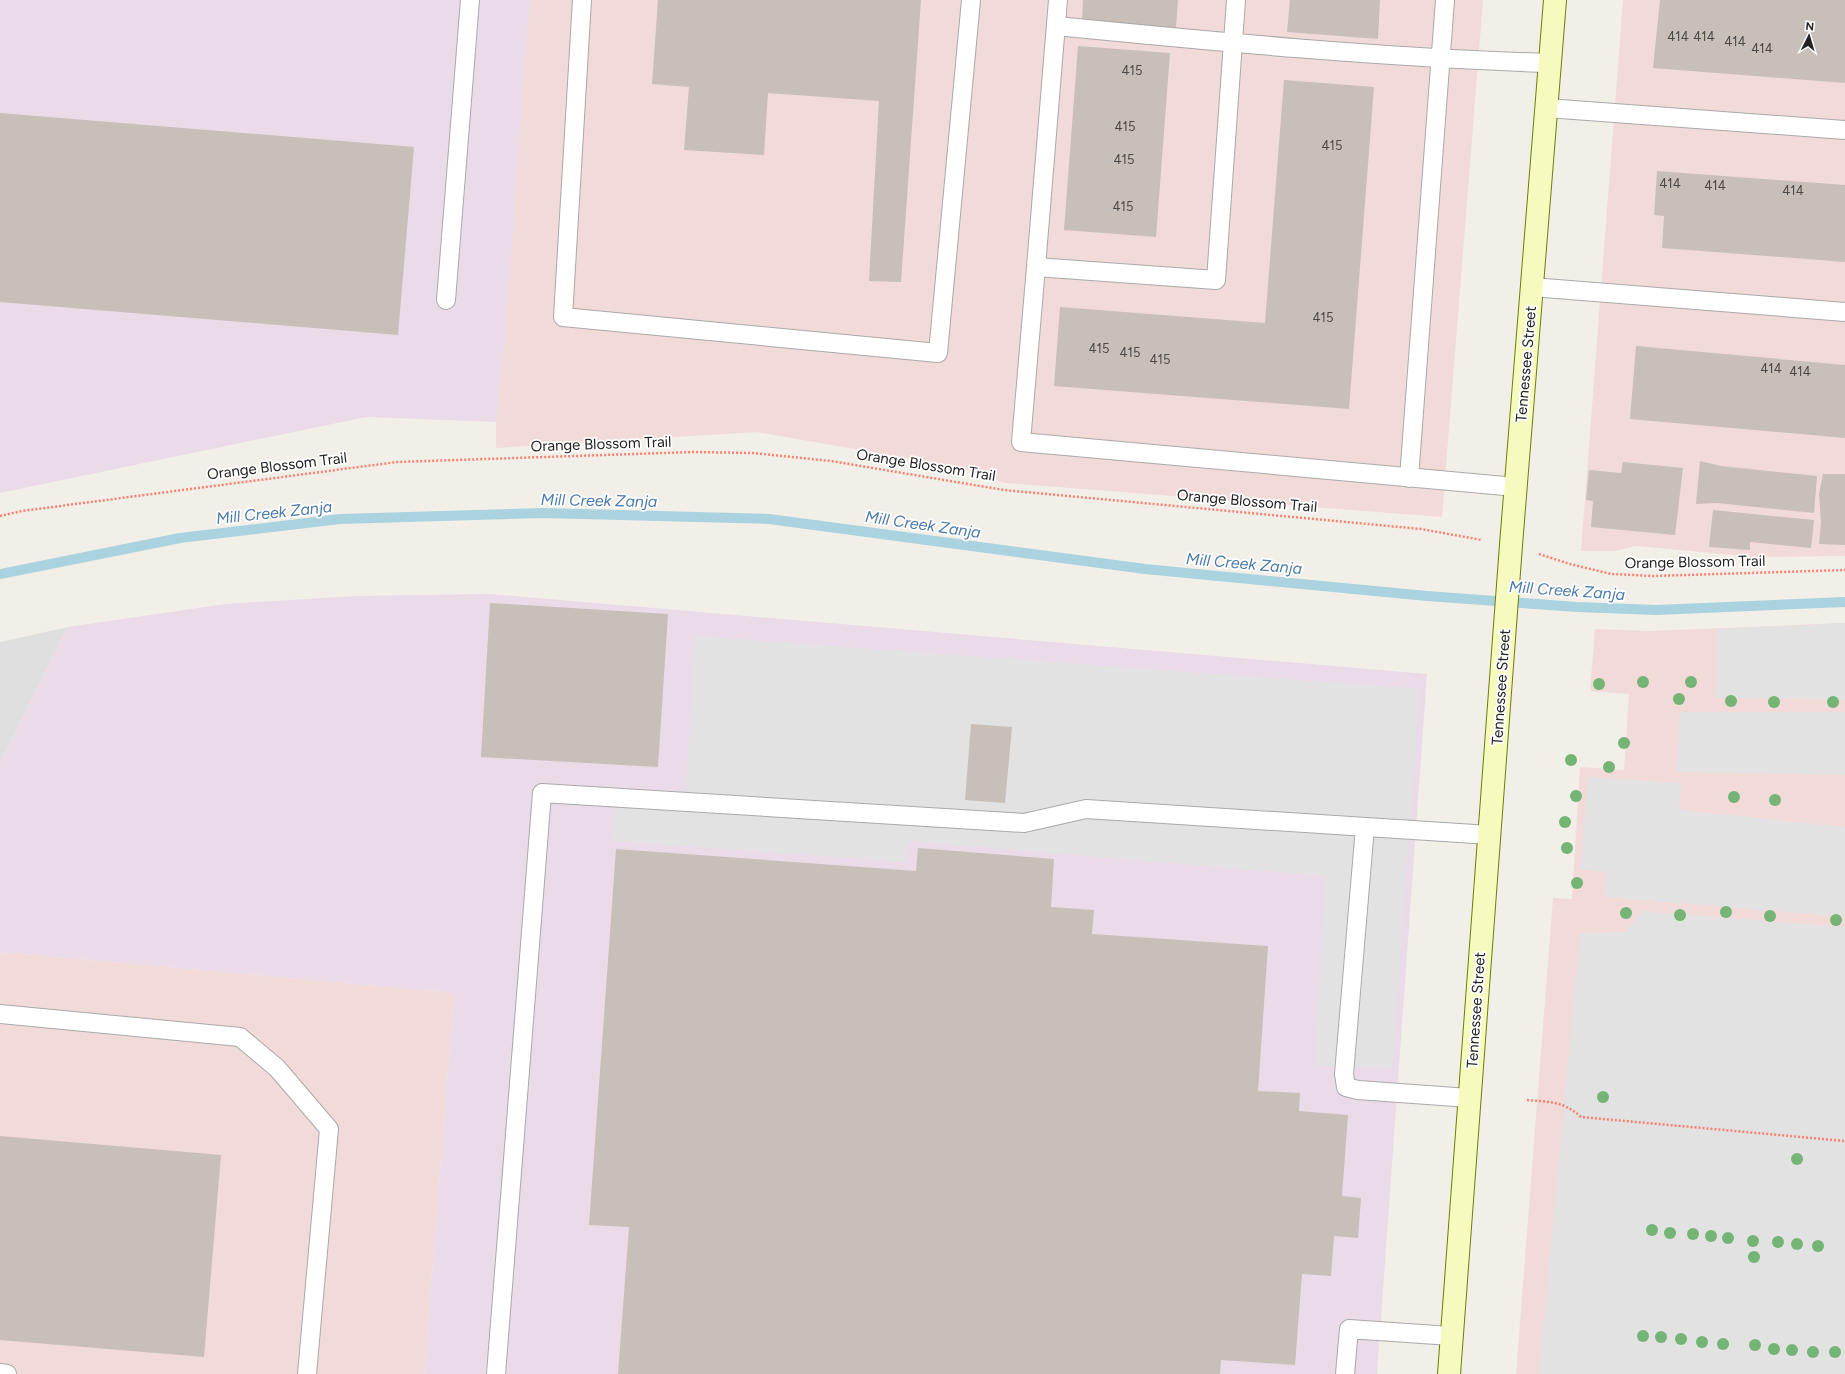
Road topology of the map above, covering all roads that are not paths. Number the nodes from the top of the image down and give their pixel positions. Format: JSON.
{"nodes":[{"id":1,"x":470,"y":0,"type":"edge"},
{"id":2,"x":582,"y":0,"type":"edge"},
{"id":3,"x":971,"y":0,"type":"edge"},
{"id":4,"x":1058,"y":0,"type":"edge"},
{"id":5,"x":1236,"y":0,"type":"edge"},
{"id":6,"x":1445,"y":0,"type":"edge"},
{"id":7,"x":1555,"y":0,"type":"edge"},
{"id":8,"x":1056,"y":26,"type":"junction"},
{"id":9,"x":1232,"y":43,"type":"junction"},
{"id":10,"x":1441,"y":60,"type":"junction"},
{"id":11,"x":1550,"y":63,"type":"junction"},
{"id":12,"x":1547,"y":108,"type":"junction"},
{"id":13,"x":1845,"y":130,"type":"edge"},
{"id":14,"x":1036,"y":267,"type":"junction"},
{"id":15,"x":1532,"y":287,"type":"junction"},
{"id":16,"x":446,"y":300,"type":"dead end"},
{"id":17,"x":1845,"y":312,"type":"edge"},
{"id":18,"x":1409,"y":478,"type":"junction"},
{"id":19,"x":1516,"y":488,"type":"junction"},
{"id":20,"x":1365,"y":827,"type":"junction"},
{"id":21,"x":1490,"y":835,"type":"junction"},
{"id":22,"x":0,"y":1014,"type":"edge"},
{"id":23,"x":1470,"y":1098,"type":"junction"},
{"id":24,"x":1452,"y":1336,"type":"junction"},
{"id":25,"x":0,"y":1373,"type":"edge"},
{"id":26,"x":6,"y":1374,"type":"edge"},
{"id":27,"x":306,"y":1374,"type":"edge"},
{"id":28,"x":496,"y":1374,"type":"edge"},
{"id":29,"x":1345,"y":1374,"type":"edge"},
{"id":30,"x":1448,"y":1374,"type":"edge"}],
"edges":[{"from":1,"to":16,"type":"lane"},
{"from":2,"to":3,"type":"lane"},
{"from":4,"to":8,"type":"lane"},
{"from":5,"to":9,"type":"lane"},
{"from":6,"to":10,"type":"lane"},
{"from":7,"to":11,"type":"main road","name":"Tennessee Street"},
{"from":8,"to":9,"type":"lane"},
{"from":8,"to":14,"type":"lane"},
{"from":9,"to":10,"type":"lane"},
{"from":9,"to":14,"type":"lane"},
{"from":10,"to":11,"type":"lane"},
{"from":10,"to":18,"type":"lane"},
{"from":11,"to":12,"type":"main road","name":"Tennessee Street"},
{"from":12,"to":13,"type":"lane"},
{"from":12,"to":15,"type":"main road","name":"Tennessee Street"},
{"from":14,"to":18,"type":"lane"},
{"from":15,"to":17,"type":"lane"},
{"from":15,"to":19,"type":"main road","name":"Tennessee Street"},
{"from":18,"to":19,"type":"lane"},
{"from":19,"to":21,"type":"main road","name":"Tennessee Street"},
{"from":20,"to":21,"type":"lane"},
{"from":20,"to":23,"type":"lane"},
{"from":20,"to":28,"type":"lane"},
{"from":21,"to":23,"type":"main road","name":"Tennessee Street"},
{"from":22,"to":27,"type":"lane"},
{"from":23,"to":24,"type":"main road","name":"Tennessee Street"},
{"from":24,"to":29,"type":"lane"},
{"from":24,"to":30,"type":"main road","name":"Tennessee Street"},
{"from":25,"to":26,"type":"lane"}]}
